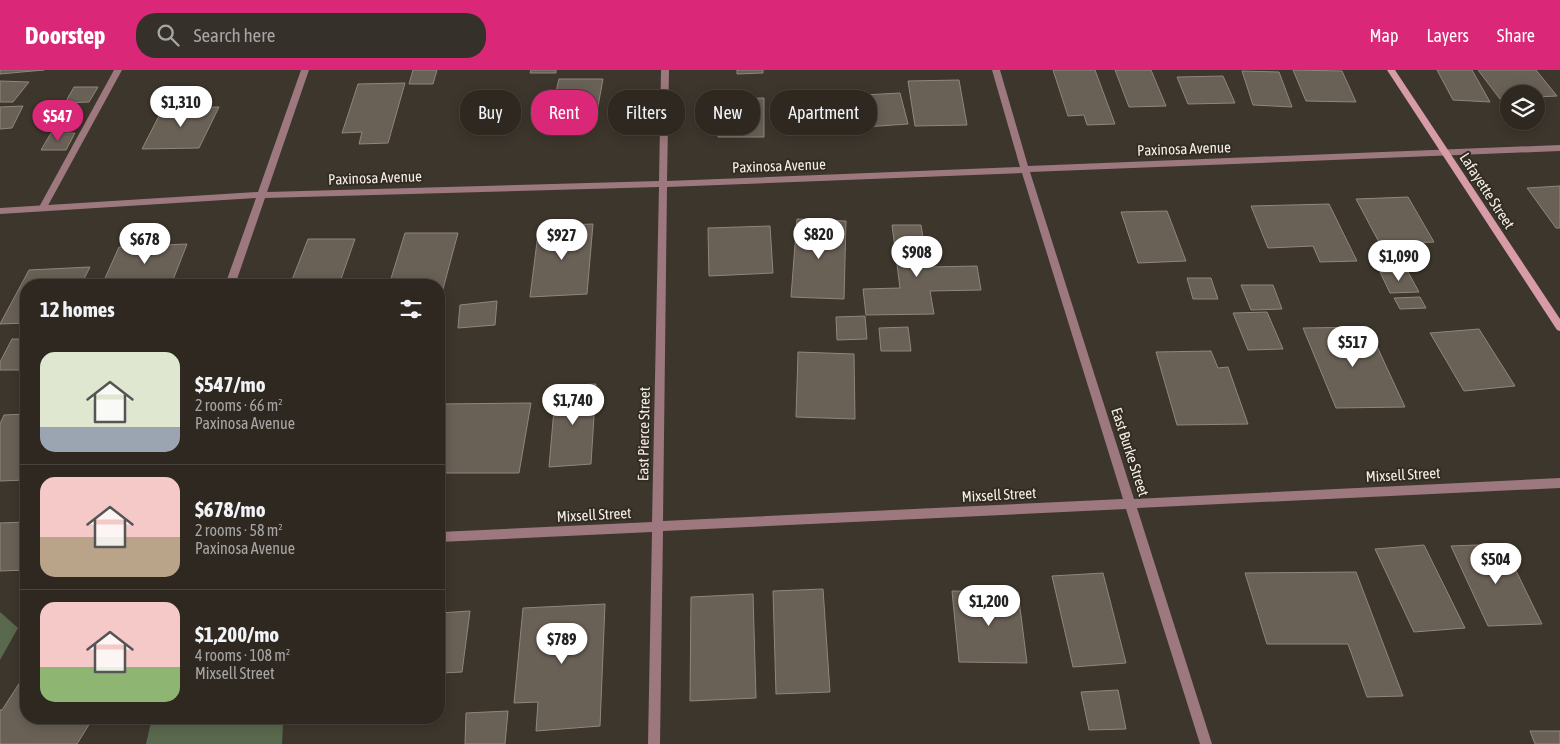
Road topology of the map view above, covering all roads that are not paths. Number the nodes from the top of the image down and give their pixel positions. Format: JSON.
{"nodes":[{"id":1,"x":118,"y":70,"type":"edge"},
{"id":2,"x":305,"y":70,"type":"edge"},
{"id":3,"x":665,"y":70,"type":"edge"},
{"id":4,"x":996,"y":70,"type":"edge"},
{"id":5,"x":1391,"y":70,"type":"edge"},
{"id":6,"x":1560,"y":148,"type":"edge"},
{"id":7,"x":1445,"y":153,"type":"junction"},
{"id":8,"x":1025,"y":170,"type":"junction"},
{"id":9,"x":662,"y":184,"type":"junction"},
{"id":10,"x":261,"y":195,"type":"junction"},
{"id":11,"x":42,"y":209,"type":"junction"},
{"id":12,"x":0,"y":211,"type":"edge"},
{"id":13,"x":232,"y":279,"type":"edge"},
{"id":14,"x":1560,"y":328,"type":"edge"},
{"id":15,"x":1560,"y":483,"type":"edge"},
{"id":16,"x":1130,"y":504,"type":"junction"},
{"id":17,"x":657,"y":527,"type":"junction"},
{"id":18,"x":445,"y":537,"type":"edge"},
{"id":19,"x":654,"y":744,"type":"edge"},
{"id":20,"x":1206,"y":744,"type":"edge"}],
"edges":[{"from":1,"to":11,"type":"street"},
{"from":2,"to":10,"type":"street"},
{"from":3,"to":9,"type":"street","name":"East Pierce Street"},
{"from":4,"to":8,"type":"street","name":"East Burke Street"},
{"from":5,"to":7,"type":"street","name":"Lafayette Street"},
{"from":6,"to":7,"type":"street","name":"Paxinosa Avenue"},
{"from":7,"to":8,"type":"street","name":"Paxinosa Avenue"},
{"from":7,"to":14,"type":"street","name":"Lafayette Street"},
{"from":8,"to":9,"type":"street","name":"Paxinosa Avenue"},
{"from":8,"to":16,"type":"street","name":"East Burke Street"},
{"from":9,"to":10,"type":"street","name":"Paxinosa Avenue"},
{"from":9,"to":17,"type":"street","name":"East Pierce Street"},
{"from":10,"to":11,"type":"street","name":"Paxinosa Avenue"},
{"from":10,"to":13,"type":"street"},
{"from":11,"to":12,"type":"street","name":"Paxinosa Avenue"},
{"from":15,"to":16,"type":"street","name":"Mixsell Street"},
{"from":16,"to":17,"type":"street","name":"Mixsell Street"},
{"from":16,"to":20,"type":"street","name":"East Burke Street"},
{"from":17,"to":18,"type":"street","name":"Mixsell Street"},
{"from":17,"to":19,"type":"street","name":"East Pierce Street"}]}
